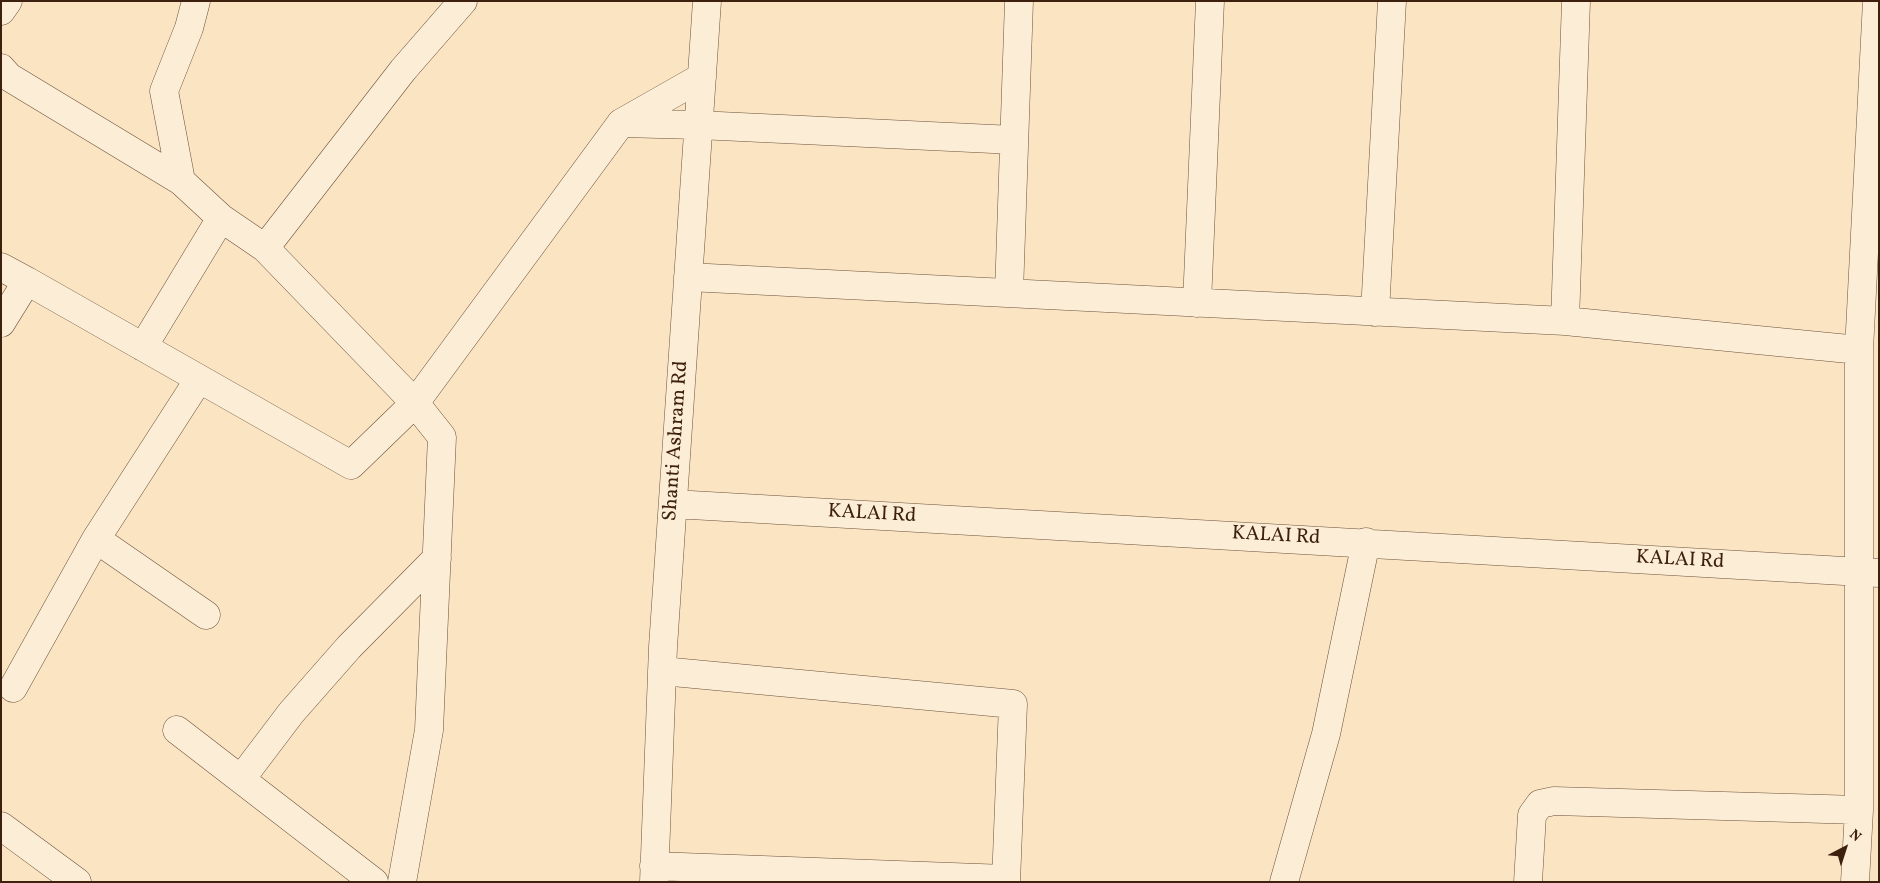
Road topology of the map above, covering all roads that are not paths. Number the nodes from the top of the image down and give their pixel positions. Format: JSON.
{"nodes":[{"id":1,"x":8,"y":1,"type":"edge"},
{"id":2,"x":196,"y":1,"type":"edge"},
{"id":3,"x":463,"y":1,"type":"edge"},
{"id":4,"x":707,"y":1,"type":"edge"},
{"id":5,"x":1019,"y":1,"type":"edge"},
{"id":6,"x":1210,"y":1,"type":"edge"},
{"id":7,"x":1392,"y":1,"type":"edge"},
{"id":8,"x":1576,"y":1,"type":"edge"},
{"id":9,"x":1874,"y":2,"type":"edge"},
{"id":10,"x":1,"y":11,"type":"edge"},
{"id":11,"x":1,"y":68,"type":"edge"},
{"id":12,"x":702,"y":77,"type":"junction"},
{"id":13,"x":621,"y":123,"type":"junction"},
{"id":14,"x":698,"y":125,"type":"junction"},
{"id":15,"x":1014,"y":140,"type":"junction"},
{"id":16,"x":180,"y":181,"type":"junction"},
{"id":17,"x":221,"y":218,"type":"junction"},
{"id":18,"x":265,"y":248,"type":"junction"},
{"id":19,"x":1,"y":267,"type":"edge"},
{"id":20,"x":688,"y":277,"type":"junction"},
{"id":21,"x":27,"y":281,"type":"junction"},
{"id":22,"x":1009,"y":293,"type":"junction"},
{"id":23,"x":1197,"y":303,"type":"junction"},
{"id":24,"x":1375,"y":312,"type":"junction"},
{"id":25,"x":1565,"y":321,"type":"junction"},
{"id":26,"x":1,"y":323,"type":"edge"},
{"id":27,"x":143,"y":347,"type":"junction"},
{"id":28,"x":1859,"y":350,"type":"junction"},
{"id":29,"x":199,"y":379,"type":"junction"},
{"id":30,"x":414,"y":403,"type":"junction"},
{"id":31,"x":673,"y":504,"type":"junction"},
{"id":32,"x":96,"y":539,"type":"junction"},
{"id":33,"x":1366,"y":542,"type":"junction"},
{"id":34,"x":437,"y":558,"type":"junction"},
{"id":35,"x":1869,"y":572,"type":"edge"},
{"id":36,"x":206,"y":615,"type":"dead end"},
{"id":37,"x":662,"y":671,"type":"junction"},
{"id":38,"x":13,"y":688,"type":"dead end"},
{"id":39,"x":177,"y":730,"type":"dead end"},
{"id":40,"x":241,"y":779,"type":"junction"},
{"id":41,"x":1859,"y":810,"type":"junction"},
{"id":42,"x":1,"y":826,"type":"edge"},
{"id":43,"x":654,"y":874,"type":"edge"},
{"id":44,"x":1006,"y":880,"type":"edge"},
{"id":45,"x":77,"y":882,"type":"edge"},
{"id":46,"x":374,"y":882,"type":"edge"},
{"id":47,"x":402,"y":882,"type":"edge"},
{"id":48,"x":1284,"y":882,"type":"edge"},
{"id":49,"x":1528,"y":882,"type":"edge"},
{"id":50,"x":1855,"y":882,"type":"edge"}],
"edges":[{"from":1,"to":10,"type":"street"},
{"from":2,"to":16,"type":"street"},
{"from":3,"to":18,"type":"street"},
{"from":4,"to":12,"type":"street","name":"Shanti Ashram Rd"},
{"from":5,"to":15,"type":"street"},
{"from":6,"to":23,"type":"street"},
{"from":7,"to":24,"type":"street"},
{"from":8,"to":25,"type":"street"},
{"from":9,"to":28,"type":"street"},
{"from":11,"to":16,"type":"street"},
{"from":12,"to":13,"type":"street"},
{"from":12,"to":14,"type":"street","name":"Shanti Ashram Rd"},
{"from":13,"to":14,"type":"street"},
{"from":13,"to":30,"type":"street"},
{"from":14,"to":15,"type":"street"},
{"from":14,"to":20,"type":"street","name":"Shanti Ashram Rd"},
{"from":15,"to":22,"type":"street"},
{"from":16,"to":17,"type":"street"},
{"from":17,"to":18,"type":"street"},
{"from":17,"to":27,"type":"street"},
{"from":18,"to":30,"type":"street"},
{"from":19,"to":21,"type":"street"},
{"from":20,"to":22,"type":"street"},
{"from":20,"to":31,"type":"street","name":"Shanti Ashram Rd"},
{"from":21,"to":26,"type":"street"},
{"from":21,"to":27,"type":"street"},
{"from":22,"to":23,"type":"street"},
{"from":23,"to":24,"type":"street"},
{"from":24,"to":25,"type":"street"},
{"from":25,"to":28,"type":"street"},
{"from":27,"to":29,"type":"street"},
{"from":28,"to":35,"type":"street"},
{"from":29,"to":30,"type":"street"},
{"from":29,"to":32,"type":"street"},
{"from":30,"to":34,"type":"street"},
{"from":31,"to":33,"type":"street","name":"KALAI Rd"},
{"from":31,"to":37,"type":"street","name":"Shanti Ashram Rd"},
{"from":32,"to":36,"type":"street"},
{"from":32,"to":38,"type":"street"},
{"from":33,"to":35,"type":"street","name":"KALAI Rd"},
{"from":33,"to":48,"type":"street"},
{"from":34,"to":40,"type":"street"},
{"from":34,"to":47,"type":"street"},
{"from":35,"to":41,"type":"street"},
{"from":37,"to":43,"type":"street","name":"Shanti Ashram Rd"},
{"from":37,"to":44,"type":"street"},
{"from":39,"to":40,"type":"street"},
{"from":40,"to":46,"type":"street"},
{"from":41,"to":49,"type":"street"},
{"from":41,"to":50,"type":"street"},
{"from":42,"to":45,"type":"street"},
{"from":43,"to":44,"type":"street"}]}
